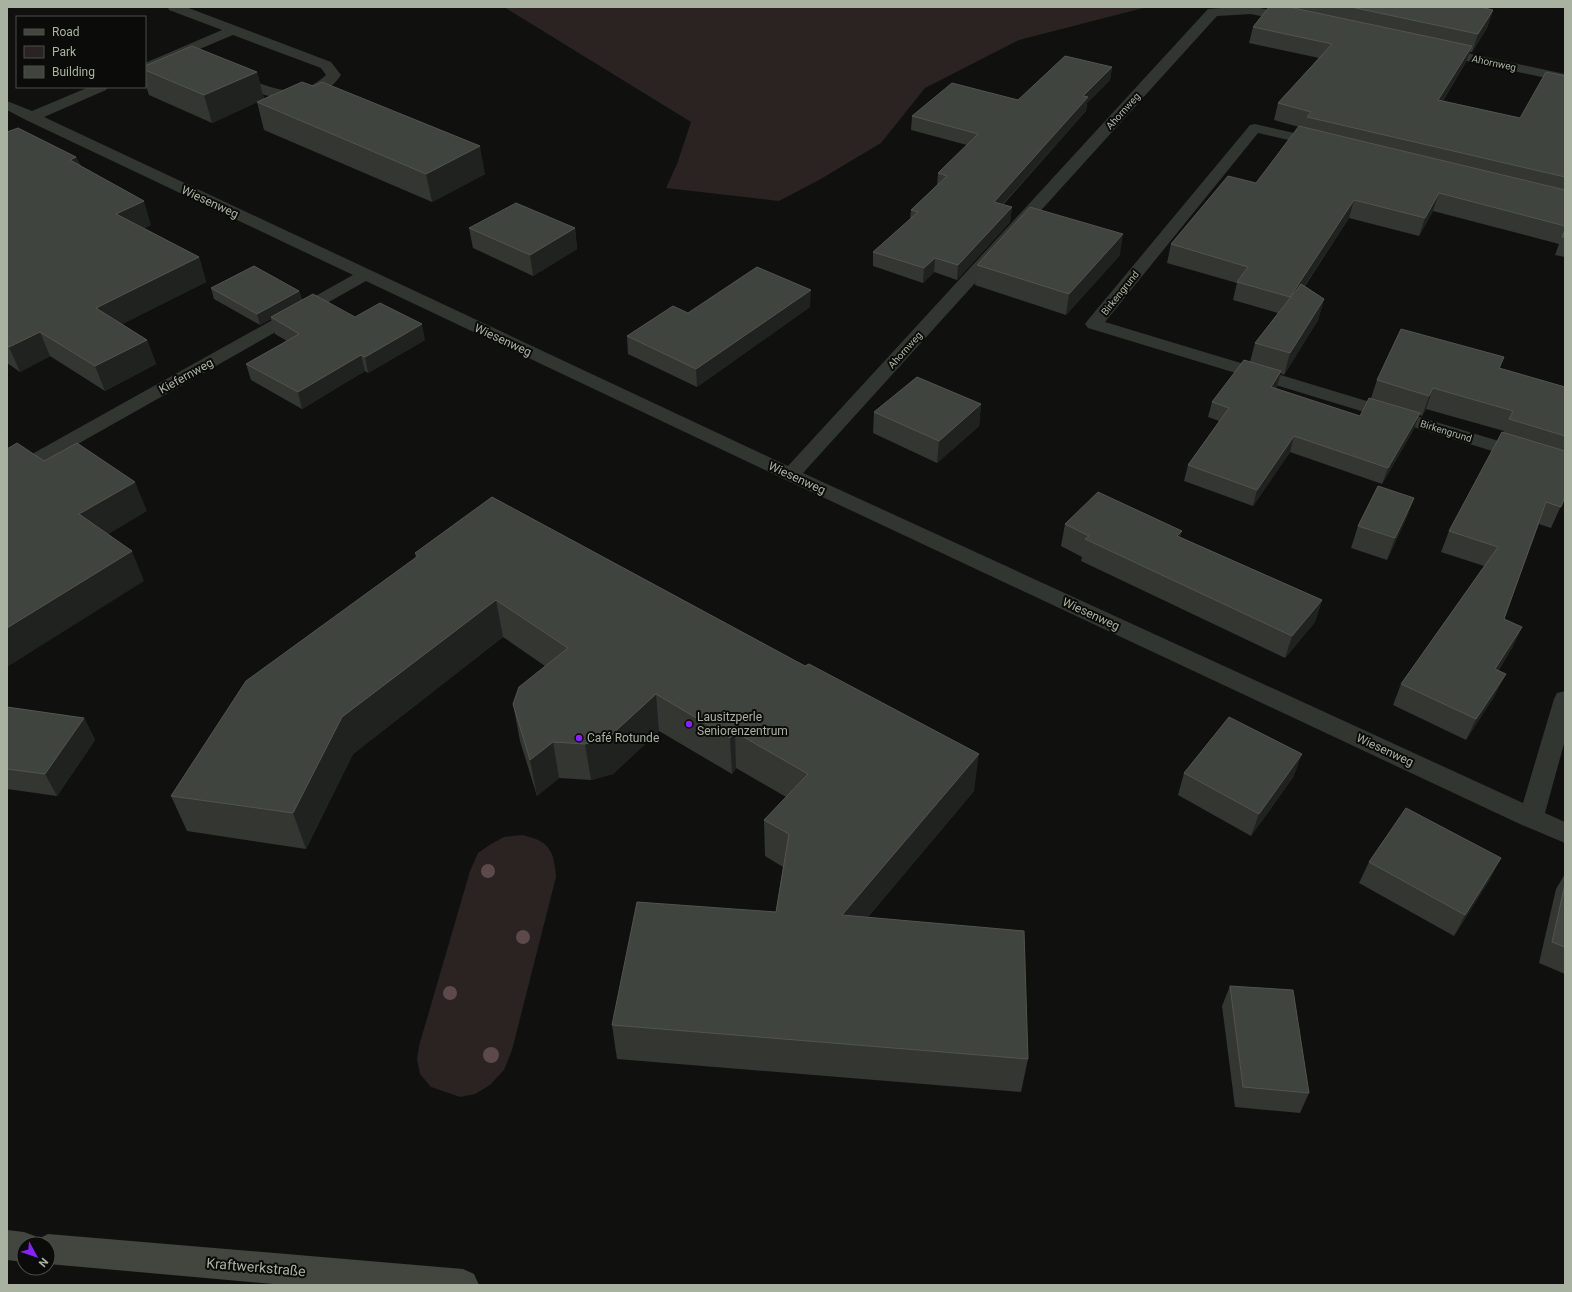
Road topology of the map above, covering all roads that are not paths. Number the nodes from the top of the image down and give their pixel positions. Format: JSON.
{"nodes":[{"id":1,"x":174,"y":7,"type":"edge"},
{"id":2,"x":1305,"y":22,"type":"edge"},
{"id":3,"x":233,"y":30,"type":"junction"},
{"id":4,"x":1427,"y":48,"type":"edge"},
{"id":5,"x":173,"y":56,"type":"junction"},
{"id":6,"x":193,"y":64,"type":"edge"},
{"id":7,"x":146,"y":68,"type":"edge"},
{"id":8,"x":220,"y":74,"type":"edge"},
{"id":9,"x":1565,"y":78,"type":"edge"},
{"id":10,"x":99,"y":88,"type":"edge"},
{"id":11,"x":7,"y":105,"type":"edge"},
{"id":12,"x":31,"y":117,"type":"junction"},
{"id":13,"x":1332,"y":146,"type":"edge"},
{"id":14,"x":364,"y":275,"type":"junction"},
{"id":15,"x":1565,"y":467,"type":"edge"},
{"id":16,"x":7,"y":476,"type":"edge"},
{"id":17,"x":791,"y":476,"type":"junction"},
{"id":18,"x":1565,"y":699,"type":"edge"},
{"id":19,"x":1531,"y":818,"type":"junction"},
{"id":20,"x":1565,"y":833,"type":"edge"},
{"id":21,"x":56,"y":1250,"type":"edge"},
{"id":22,"x":463,"y":1285,"type":"edge"}],
"edges":[{"from":1,"to":3,"type":"street"},
{"from":2,"to":17,"type":"street","name":"Ahornweg"},
{"from":3,"to":5,"type":"street"},
{"from":3,"to":8,"type":"street"},
{"from":4,"to":9,"type":"street","name":"Ahornweg"},
{"from":5,"to":6,"type":"street"},
{"from":5,"to":7,"type":"street"},
{"from":10,"to":12,"type":"street"},
{"from":11,"to":12,"type":"street","name":"Wiesenweg"},
{"from":12,"to":14,"type":"street","name":"Wiesenweg"},
{"from":13,"to":15,"type":"street","name":"Birkengrund"},
{"from":14,"to":16,"type":"street","name":"Kiefernweg"},
{"from":14,"to":17,"type":"street","name":"Wiesenweg"},
{"from":17,"to":19,"type":"street","name":"Wiesenweg"},
{"from":18,"to":19,"type":"street"},
{"from":19,"to":20,"type":"street","name":"Wiesenweg"},
{"from":21,"to":22,"type":"main road","name":"Kraftwerkstraße"}]}
